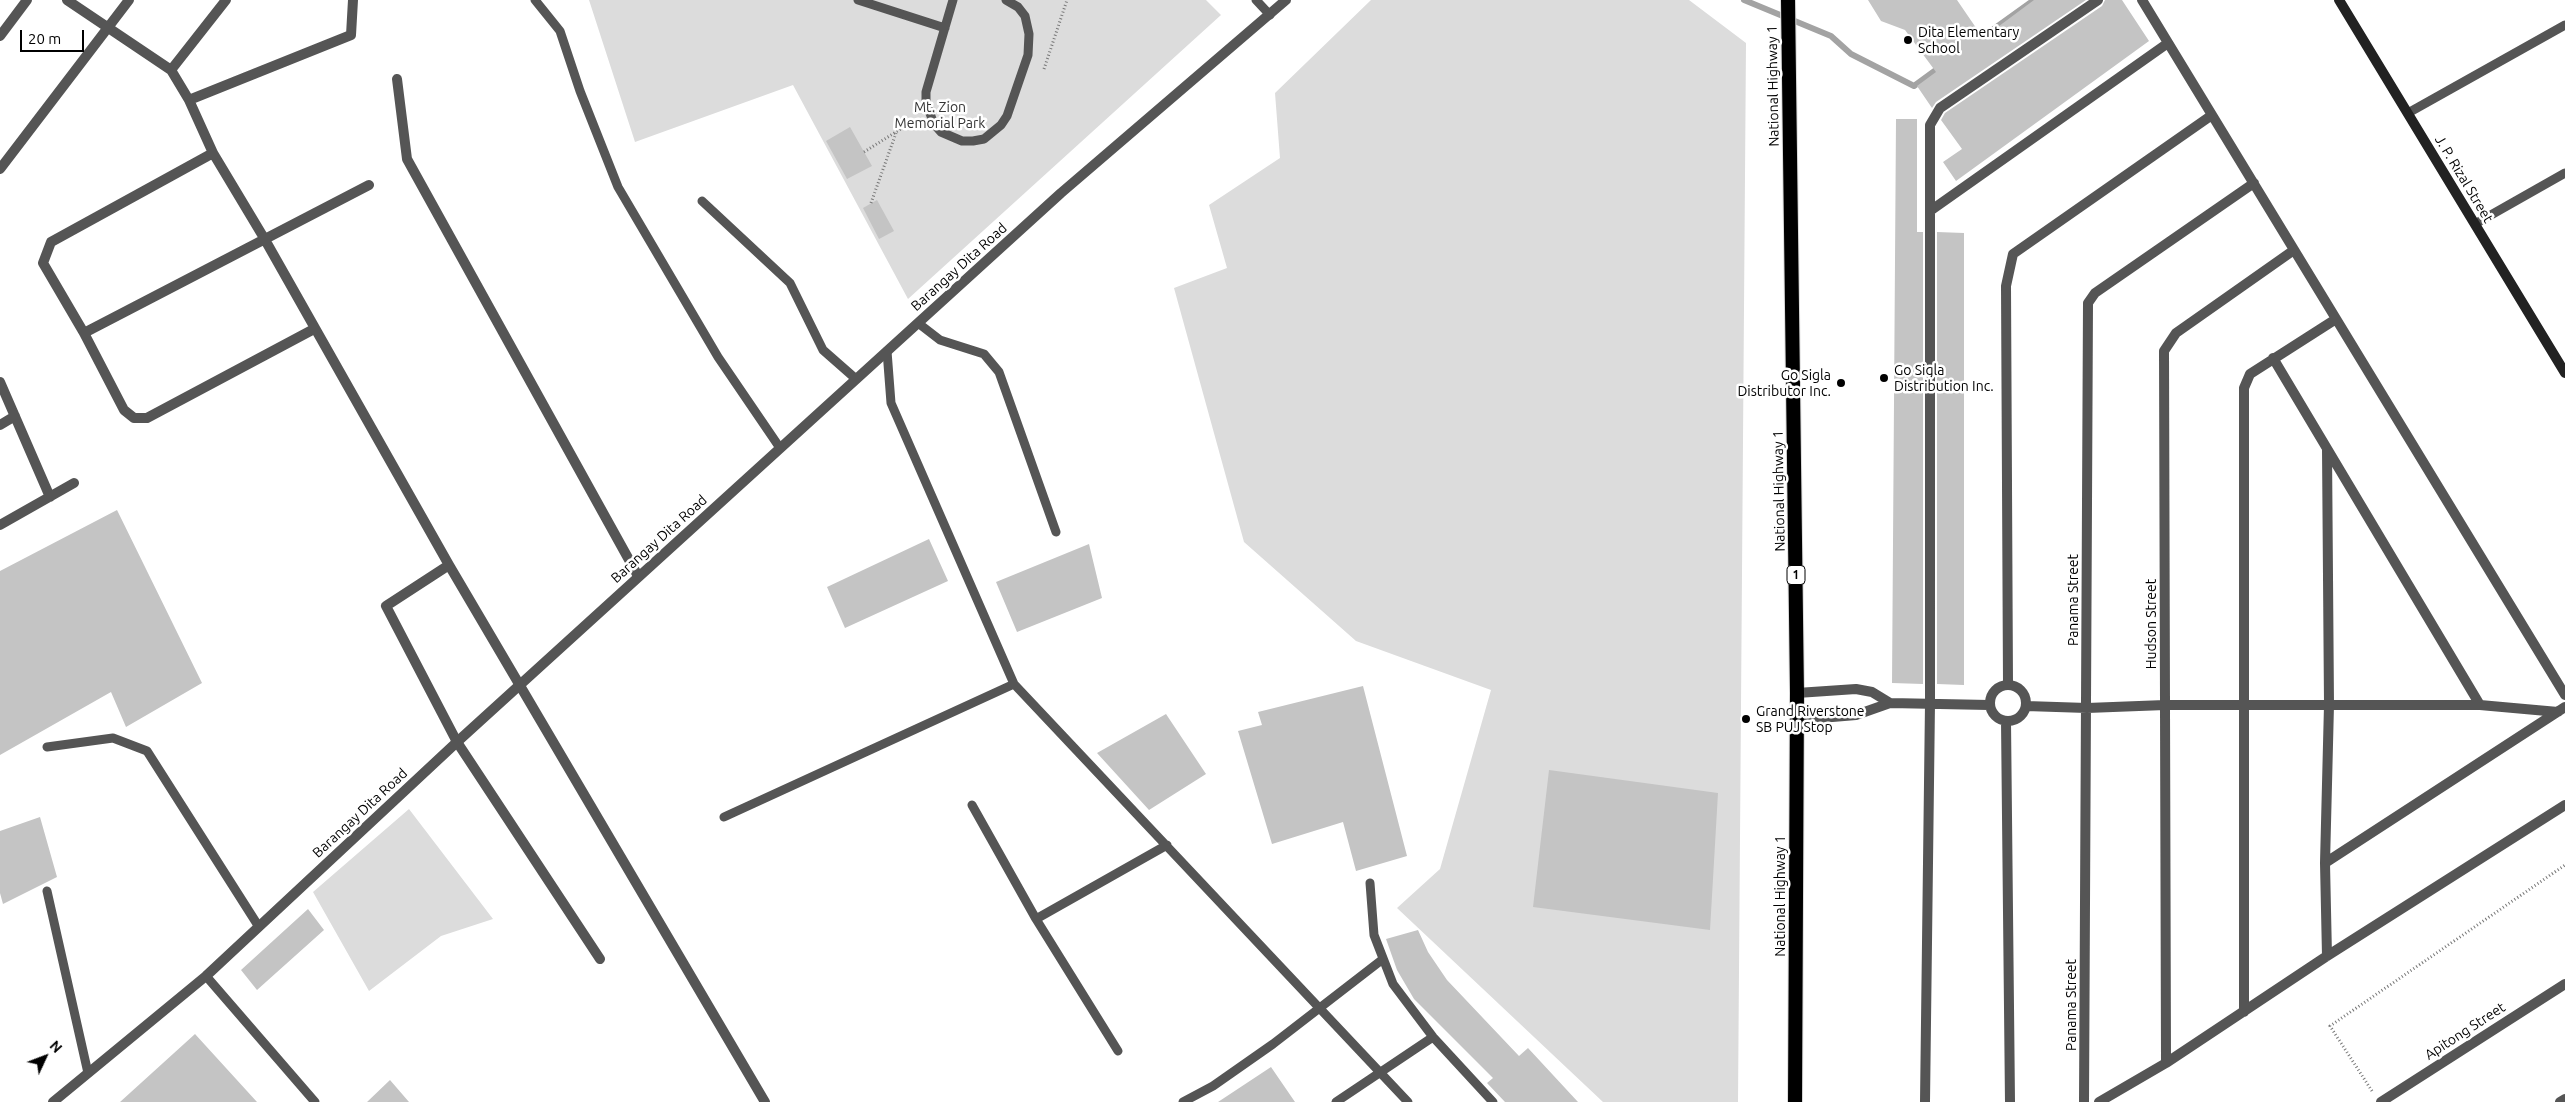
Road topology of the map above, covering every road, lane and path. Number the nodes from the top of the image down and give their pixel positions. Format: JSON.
{"nodes":[{"id":1,"x":27,"y":0,"type":"edge"},
{"id":2,"x":67,"y":0,"type":"edge"},
{"id":3,"x":129,"y":0,"type":"edge"},
{"id":4,"x":226,"y":0,"type":"edge"},
{"id":5,"x":353,"y":0,"type":"edge"},
{"id":6,"x":535,"y":0,"type":"edge"},
{"id":7,"x":858,"y":0,"type":"edge"},
{"id":8,"x":953,"y":0,"type":"edge"},
{"id":9,"x":1006,"y":0,"type":"edge"},
{"id":10,"x":1067,"y":0,"type":"edge"},
{"id":11,"x":1256,"y":0,"type":"edge"},
{"id":12,"x":1286,"y":0,"type":"edge"},
{"id":13,"x":1788,"y":0,"type":"edge"},
{"id":14,"x":2098,"y":0,"type":"edge"},
{"id":15,"x":2142,"y":0,"type":"edge"},
{"id":16,"x":2342,"y":1,"type":"edge"},
{"id":17,"x":1270,"y":15,"type":"junction"},
{"id":18,"x":2565,"y":26,"type":"edge"},
{"id":19,"x":108,"y":28,"type":"junction"},
{"id":20,"x":945,"y":28,"type":"junction"},
{"id":21,"x":0,"y":36,"type":"edge"},
{"id":22,"x":2168,"y":43,"type":"junction"},
{"id":23,"x":1044,"y":69,"type":"dead end"},
{"id":24,"x":171,"y":70,"type":"junction"},
{"id":25,"x":398,"y":79,"type":"dead end"},
{"id":26,"x":189,"y":100,"type":"junction"},
{"id":27,"x":2408,"y":113,"type":"junction"},
{"id":28,"x":2212,"y":115,"type":"junction"},
{"id":29,"x":915,"y":120,"type":"dead end"},
{"id":30,"x":896,"y":132,"type":"junction"},
{"id":31,"x":864,"y":152,"type":"dead end"},
{"id":32,"x":213,"y":153,"type":"junction"},
{"id":33,"x":0,"y":169,"type":"edge"},
{"id":34,"x":2565,"y":173,"type":"edge"},
{"id":35,"x":2254,"y":183,"type":"junction"},
{"id":36,"x":369,"y":185,"type":"dead end"},
{"id":37,"x":702,"y":201,"type":"dead end"},
{"id":38,"x":871,"y":203,"type":"dead end"},
{"id":39,"x":1930,"y":211,"type":"junction"},
{"id":40,"x":2476,"y":224,"type":"junction"},
{"id":41,"x":264,"y":238,"type":"junction"},
{"id":42,"x":2294,"y":250,"type":"junction"},
{"id":43,"x":2336,"y":319,"type":"junction"},
{"id":44,"x":918,"y":323,"type":"junction"},
{"id":45,"x":314,"y":329,"type":"junction"},
{"id":46,"x":84,"y":332,"type":"junction"},
{"id":47,"x":887,"y":351,"type":"junction"},
{"id":48,"x":2273,"y":358,"type":"junction"},
{"id":49,"x":2565,"y":373,"type":"edge"},
{"id":50,"x":856,"y":379,"type":"junction"},
{"id":51,"x":0,"y":382,"type":"edge"},
{"id":52,"x":15,"y":416,"type":"junction"},
{"id":53,"x":0,"y":425,"type":"edge"},
{"id":54,"x":780,"y":448,"type":"junction"},
{"id":55,"x":2327,"y":449,"type":"junction"},
{"id":56,"x":74,"y":483,"type":"dead end"},
{"id":57,"x":50,"y":497,"type":"junction"},
{"id":58,"x":0,"y":526,"type":"edge"},
{"id":59,"x":1056,"y":532,"type":"dead end"},
{"id":60,"x":449,"y":565,"type":"junction"},
{"id":61,"x":638,"y":576,"type":"junction"},
{"id":62,"x":1014,"y":684,"type":"junction"},
{"id":63,"x":2008,"y":684,"type":"junction"},
{"id":64,"x":520,"y":685,"type":"junction"},
{"id":65,"x":1797,"y":693,"type":"junction"},
{"id":66,"x":2565,"y":695,"type":"edge"},
{"id":67,"x":1890,"y":703,"type":"junction"},
{"id":68,"x":1930,"y":703,"type":"junction"},
{"id":69,"x":1990,"y":705,"type":"junction"},
{"id":70,"x":2165,"y":705,"type":"junction"},
{"id":71,"x":2244,"y":705,"type":"junction"},
{"id":72,"x":2328,"y":705,"type":"junction"},
{"id":73,"x":2480,"y":705,"type":"junction"},
{"id":74,"x":2026,"y":706,"type":"junction"},
{"id":75,"x":2087,"y":708,"type":"junction"},
{"id":76,"x":2562,"y":709,"type":"edge"},
{"id":77,"x":1797,"y":720,"type":"junction"},
{"id":78,"x":2006,"y":721,"type":"junction"},
{"id":79,"x":456,"y":742,"type":"junction"},
{"id":80,"x":47,"y":747,"type":"dead end"},
{"id":81,"x":972,"y":805,"type":"dead end"},
{"id":82,"x":2565,"y":805,"type":"edge"},
{"id":83,"x":724,"y":816,"type":"dead end"},
{"id":84,"x":1166,"y":845,"type":"junction"},
{"id":85,"x":2325,"y":863,"type":"junction"},
{"id":86,"x":2565,"y":865,"type":"edge"},
{"id":87,"x":1370,"y":883,"type":"dead end"},
{"id":88,"x":47,"y":891,"type":"dead end"},
{"id":89,"x":1036,"y":919,"type":"junction"},
{"id":90,"x":259,"y":927,"type":"junction"},
{"id":91,"x":2327,"y":956,"type":"junction"},
{"id":92,"x":600,"y":959,"type":"dead end"},
{"id":93,"x":1384,"y":959,"type":"junction"},
{"id":94,"x":206,"y":976,"type":"junction"},
{"id":95,"x":2565,"y":984,"type":"edge"},
{"id":96,"x":1319,"y":1006,"type":"junction"},
{"id":97,"x":2244,"y":1012,"type":"junction"},
{"id":98,"x":1433,"y":1037,"type":"junction"},
{"id":99,"x":1118,"y":1051,"type":"dead end"},
{"id":100,"x":2166,"y":1064,"type":"junction"},
{"id":101,"x":1380,"y":1072,"type":"junction"},
{"id":102,"x":88,"y":1073,"type":"junction"},
{"id":103,"x":2378,"y":1098,"type":"edge"},
{"id":104,"x":2565,"y":1098,"type":"edge"},
{"id":105,"x":54,"y":1102,"type":"edge"},
{"id":106,"x":315,"y":1102,"type":"edge"},
{"id":107,"x":765,"y":1102,"type":"edge"},
{"id":108,"x":1182,"y":1102,"type":"edge"},
{"id":109,"x":1336,"y":1102,"type":"edge"},
{"id":110,"x":1408,"y":1102,"type":"edge"},
{"id":111,"x":1493,"y":1102,"type":"edge"},
{"id":112,"x":1795,"y":1102,"type":"edge"},
{"id":113,"x":1925,"y":1102,"type":"edge"},
{"id":114,"x":2010,"y":1102,"type":"edge"},
{"id":115,"x":2084,"y":1102,"type":"edge"},
{"id":116,"x":2099,"y":1102,"type":"edge"},
{"id":117,"x":2560,"y":1102,"type":"edge"}],
"edges":[{"from":1,"to":21,"type":"street"},
{"from":2,"to":19,"type":"street"},
{"from":3,"to":19,"type":"street"},
{"from":4,"to":24,"type":"street"},
{"from":5,"to":26,"type":"street"},
{"from":6,"to":54,"type":"lane"},
{"from":7,"to":20,"type":"lane"},
{"from":8,"to":20,"type":"lane"},
{"from":9,"to":20,"type":"lane"},
{"from":10,"to":23,"type":"path"},
{"from":11,"to":17,"type":"lane"},
{"from":12,"to":17,"type":"street","name":"Barangay Dita Road"},
{"from":13,"to":65,"type":"highway","name":"National Highway 1","number":"1"},
{"from":14,"to":39,"type":"street"},
{"from":15,"to":22,"type":"street"},
{"from":16,"to":27,"type":"main road","name":"J. P. Rizal Street"},
{"from":17,"to":44,"type":"street","name":"Barangay Dita Road"},
{"from":18,"to":27,"type":"lane"},
{"from":19,"to":24,"type":"street"},
{"from":19,"to":33,"type":"street"},
{"from":22,"to":28,"type":"street"},
{"from":22,"to":39,"type":"street"},
{"from":24,"to":26,"type":"street"},
{"from":25,"to":61,"type":"street"},
{"from":26,"to":32,"type":"street"},
{"from":27,"to":40,"type":"main road","name":"J. P. Rizal Street"},
{"from":28,"to":35,"type":"street"},
{"from":28,"to":63,"type":"street"},
{"from":29,"to":30,"type":"path"},
{"from":30,"to":31,"type":"path"},
{"from":30,"to":38,"type":"path"},
{"from":32,"to":41,"type":"street"},
{"from":32,"to":46,"type":"street"},
{"from":34,"to":40,"type":"lane"},
{"from":35,"to":42,"type":"street"},
{"from":35,"to":75,"type":"street","name":"Panama Street"},
{"from":36,"to":41,"type":"street"},
{"from":37,"to":50,"type":"lane"},
{"from":39,"to":68,"type":"street"},
{"from":40,"to":49,"type":"main road","name":"J. P. Rizal Street"},
{"from":41,"to":45,"type":"street"},
{"from":41,"to":46,"type":"street"},
{"from":42,"to":43,"type":"street"},
{"from":42,"to":70,"type":"street","name":"Hudson Street"},
{"from":43,"to":48,"type":"street"},
{"from":43,"to":66,"type":"street"},
{"from":44,"to":47,"type":"street","name":"Barangay Dita Road"},
{"from":44,"to":59,"type":"lane"},
{"from":45,"to":46,"type":"street"},
{"from":45,"to":60,"type":"street"},
{"from":47,"to":50,"type":"street","name":"Barangay Dita Road"},
{"from":47,"to":62,"type":"lane"},
{"from":48,"to":55,"type":"street"},
{"from":48,"to":71,"type":"street"},
{"from":50,"to":54,"type":"street","name":"Barangay Dita Road"},
{"from":51,"to":52,"type":"street"},
{"from":52,"to":53,"type":"street"},
{"from":52,"to":57,"type":"street"},
{"from":54,"to":61,"type":"street","name":"Barangay Dita Road"},
{"from":55,"to":72,"type":"street"},
{"from":55,"to":73,"type":"street"},
{"from":56,"to":57,"type":"street"},
{"from":57,"to":58,"type":"street"},
{"from":60,"to":64,"type":"street"},
{"from":60,"to":79,"type":"street"},
{"from":61,"to":64,"type":"street","name":"Barangay Dita Road"},
{"from":62,"to":83,"type":"lane"},
{"from":62,"to":84,"type":"lane"},
{"from":63,"to":69,"type":"street"},
{"from":63,"to":74,"type":"street"},
{"from":64,"to":79,"type":"street","name":"Barangay Dita Road"},
{"from":64,"to":107,"type":"street"},
{"from":65,"to":67,"type":"street"},
{"from":65,"to":77,"type":"highway","name":"National Highway 1","number":"1"},
{"from":67,"to":68,"type":"street"},
{"from":67,"to":77,"type":"street"},
{"from":68,"to":69,"type":"street"},
{"from":68,"to":113,"type":"street"},
{"from":69,"to":78,"type":"street"},
{"from":70,"to":71,"type":"street"},
{"from":70,"to":75,"type":"street"},
{"from":70,"to":100,"type":"street","name":"Hudson Street"},
{"from":71,"to":72,"type":"street"},
{"from":71,"to":97,"type":"street"},
{"from":72,"to":73,"type":"street"},
{"from":72,"to":85,"type":"street"},
{"from":73,"to":76,"type":"street"},
{"from":74,"to":75,"type":"street"},
{"from":74,"to":78,"type":"street"},
{"from":75,"to":115,"type":"street","name":"Panama Street"},
{"from":76,"to":85,"type":"street"},
{"from":77,"to":112,"type":"highway","name":"National Highway 1","number":"1"},
{"from":78,"to":114,"type":"street"},
{"from":79,"to":90,"type":"street","name":"Barangay Dita Road"},
{"from":79,"to":92,"type":"street"},
{"from":80,"to":90,"type":"lane"},
{"from":81,"to":89,"type":"lane"},
{"from":82,"to":91,"type":"street"},
{"from":84,"to":89,"type":"lane"},
{"from":84,"to":96,"type":"lane"},
{"from":85,"to":91,"type":"street"},
{"from":86,"to":103,"type":"path"},
{"from":87,"to":93,"type":"lane"},
{"from":88,"to":102,"type":"lane"},
{"from":89,"to":99,"type":"lane"},
{"from":90,"to":94,"type":"street","name":"Barangay Dita Road"},
{"from":91,"to":97,"type":"street"},
{"from":93,"to":96,"type":"lane"},
{"from":93,"to":98,"type":"lane"},
{"from":94,"to":102,"type":"street","name":"Barangay Dita Road"},
{"from":94,"to":106,"type":"lane"},
{"from":95,"to":103,"type":"street","name":"Apitong Street"},
{"from":96,"to":101,"type":"lane"},
{"from":96,"to":108,"type":"lane"},
{"from":97,"to":100,"type":"street"},
{"from":98,"to":101,"type":"lane"},
{"from":98,"to":111,"type":"lane"},
{"from":100,"to":116,"type":"street"},
{"from":101,"to":109,"type":"lane"},
{"from":101,"to":110,"type":"lane"},
{"from":102,"to":105,"type":"street","name":"Barangay Dita Road"},
{"from":104,"to":117,"type":"street"}]}
